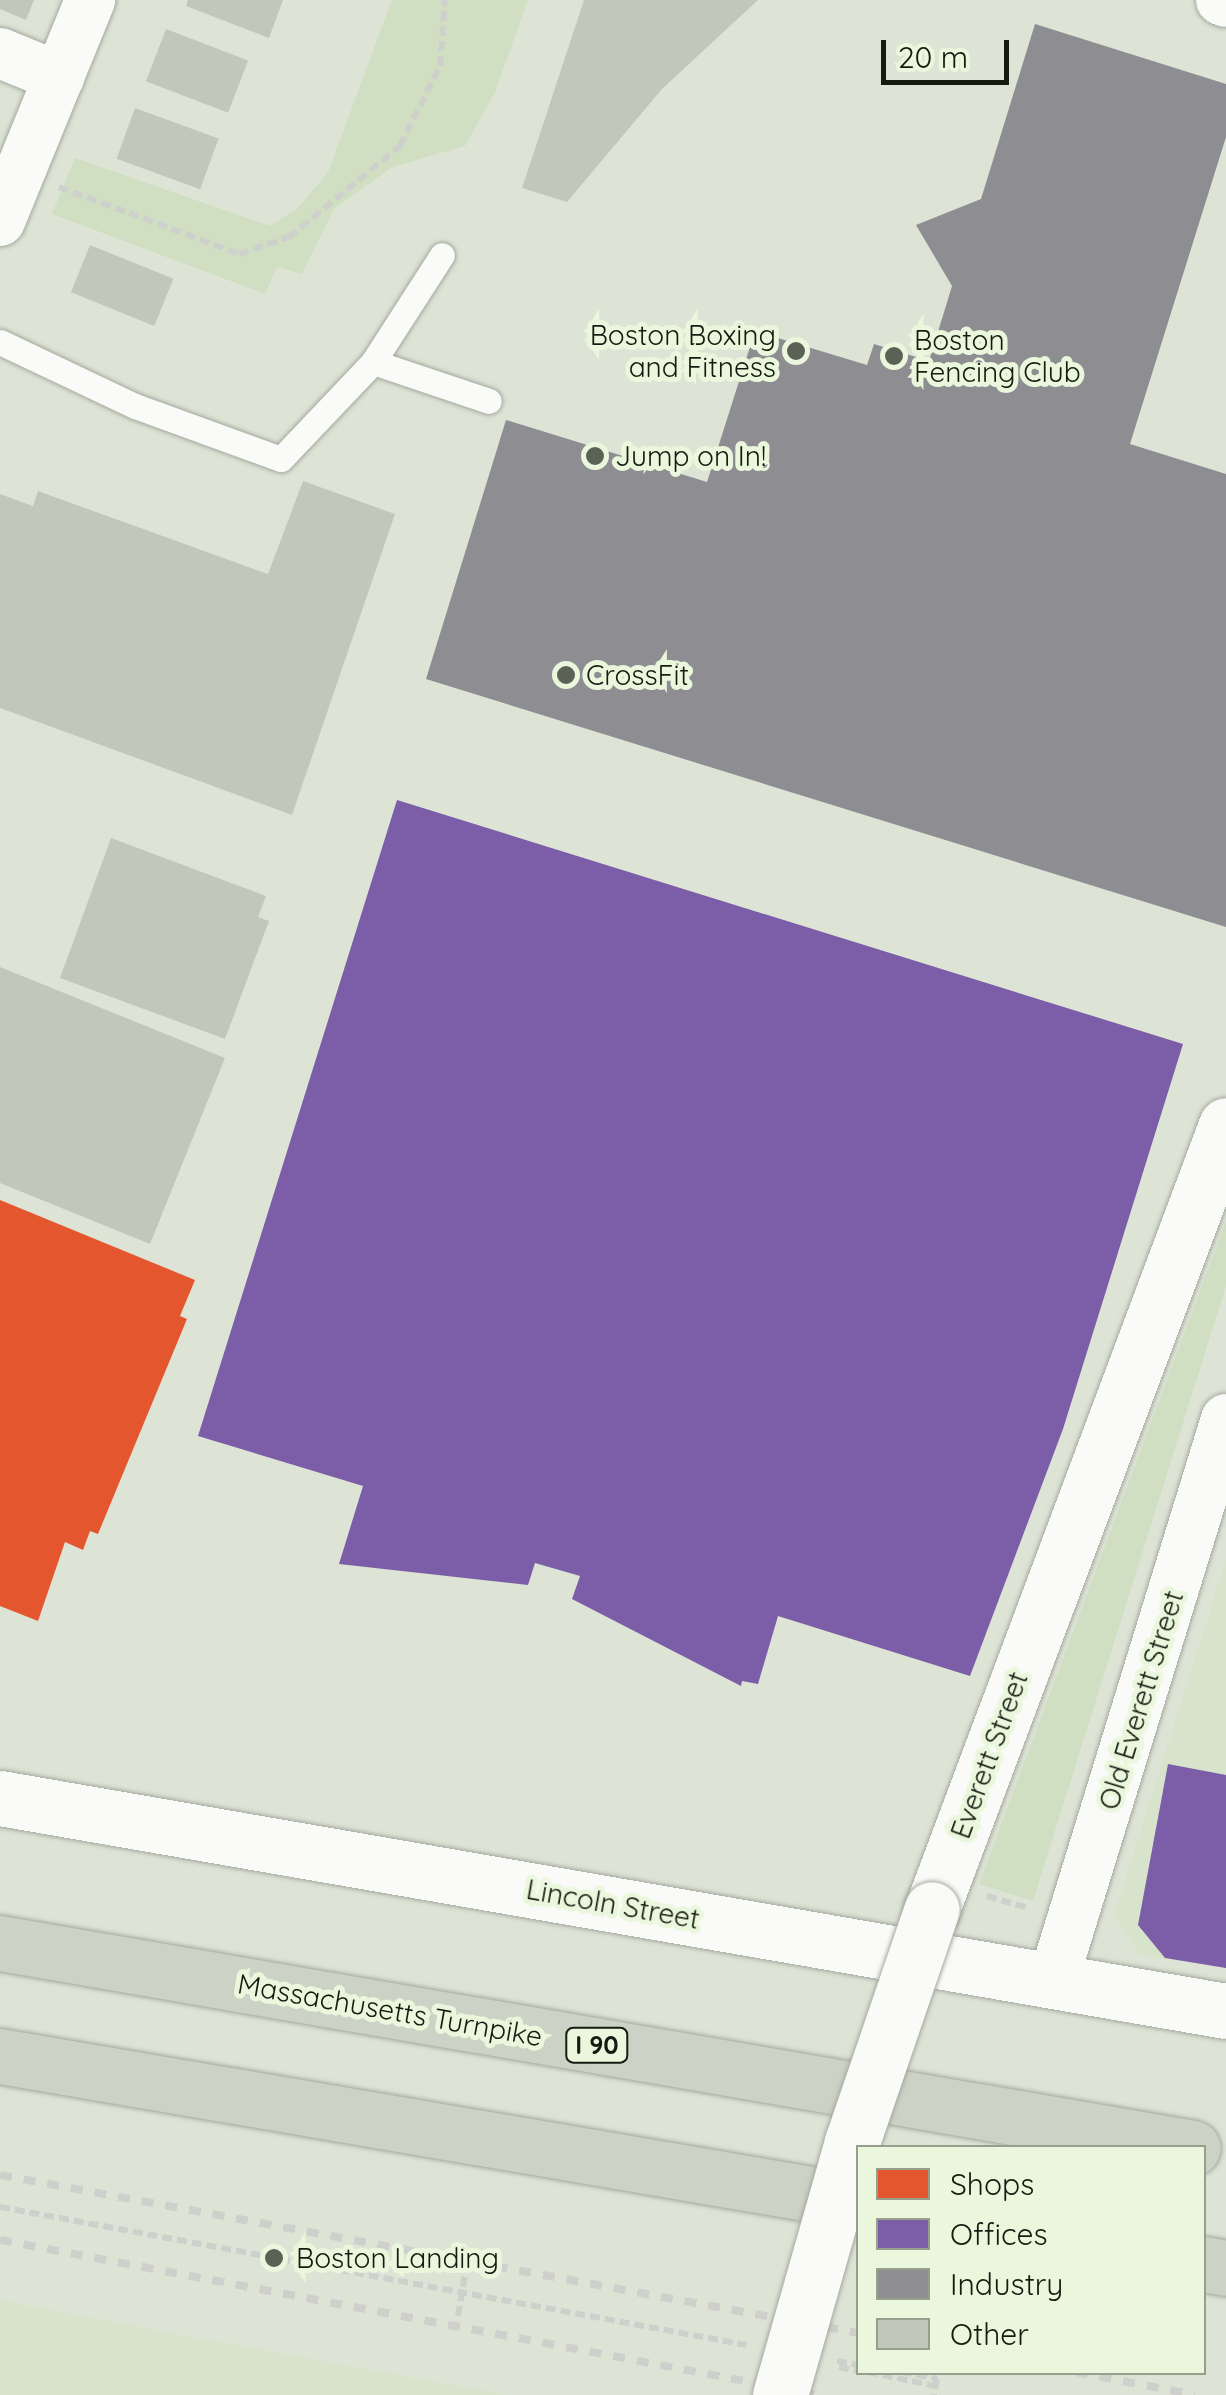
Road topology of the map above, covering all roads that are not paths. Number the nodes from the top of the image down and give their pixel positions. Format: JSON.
{"nodes":[{"id":1,"x":90,"y":0,"type":"edge"},
{"id":2,"x":0,"y":53,"type":"edge"},
{"id":3,"x":58,"y":77,"type":"junction"},
{"id":4,"x":0,"y":220,"type":"edge"},
{"id":5,"x":442,"y":255,"type":"dead end"},
{"id":6,"x":0,"y":342,"type":"edge"},
{"id":7,"x":373,"y":362,"type":"junction"},
{"id":8,"x":489,"y":401,"type":"dead end"},
{"id":9,"x":1226,"y":1126,"type":"edge"},
{"id":10,"x":1226,"y":1419,"type":"edge"},
{"id":11,"x":0,"y":1798,"type":"edge"},
{"id":12,"x":0,"y":1943,"type":"edge"},
{"id":13,"x":1053,"y":1981,"type":"junction"},
{"id":14,"x":1226,"y":2011,"type":"edge"},
{"id":15,"x":0,"y":2056,"type":"edge"},
{"id":16,"x":1176,"y":2145,"type":"edge"},
{"id":17,"x":856,"y":2202,"type":"edge"},
{"id":18,"x":780,"y":2395,"type":"edge"}],
"edges":[{"from":1,"to":3,"type":"street"},
{"from":2,"to":3,"type":"street"},
{"from":3,"to":4,"type":"street"},
{"from":5,"to":7,"type":"lane"},
{"from":6,"to":7,"type":"lane"},
{"from":7,"to":8,"type":"lane"},
{"from":9,"to":18,"type":"street","name":"Everett Street","bridge":true},
{"from":10,"to":13,"type":"street","name":"Old Everett Street"},
{"from":11,"to":13,"type":"street","name":"Lincoln Street"},
{"from":12,"to":16,"type":"highway","name":"Massachusetts Turnpike","number":"I 90"},
{"from":13,"to":14,"type":"street","name":"Lincoln Street"},
{"from":15,"to":17,"type":"highway"}]}
